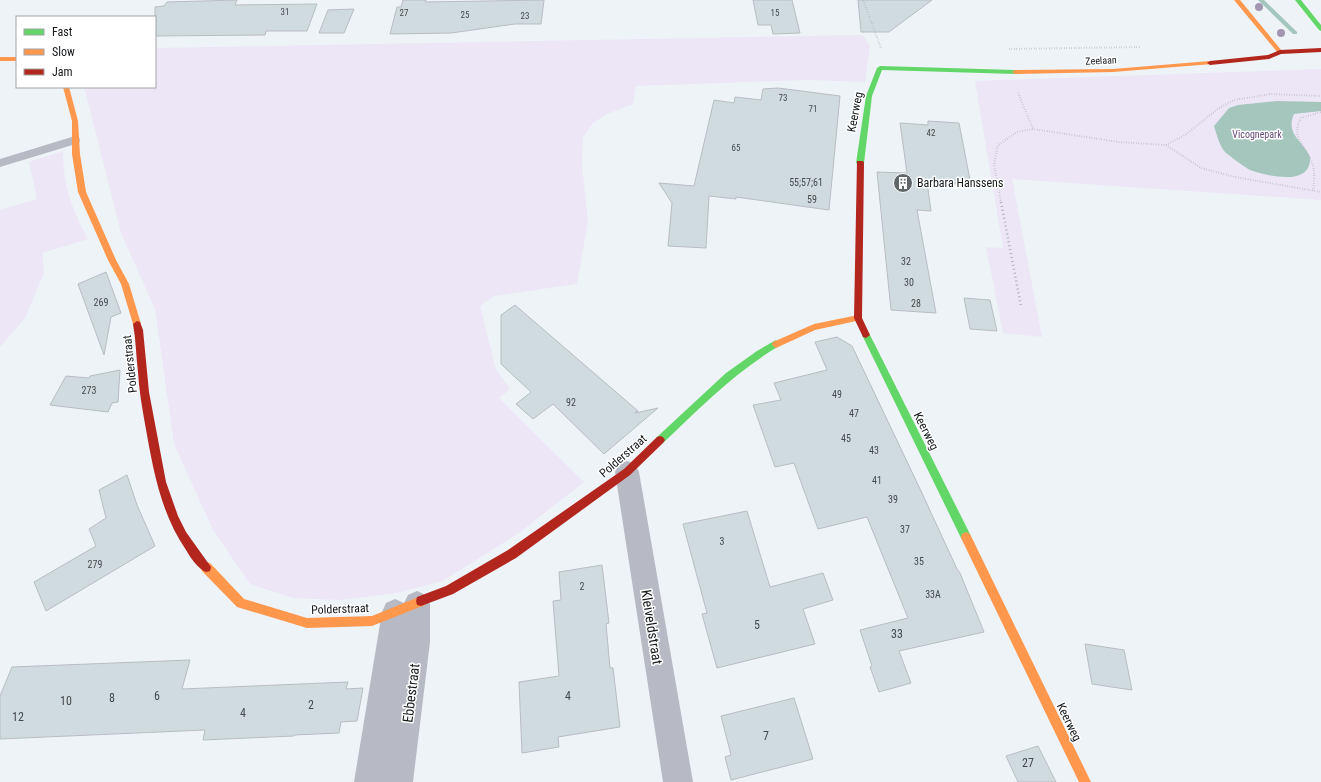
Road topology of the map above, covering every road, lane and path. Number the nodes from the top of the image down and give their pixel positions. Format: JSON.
{"nodes":[{"id":1,"x":863,"y":0,"type":"edge"},
{"id":2,"x":1237,"y":0,"type":"edge"},
{"id":3,"x":1298,"y":0,"type":"edge"},
{"id":4,"x":1321,"y":29,"type":"edge"},
{"id":5,"x":1145,"y":46,"type":"dead end"},
{"id":6,"x":1003,"y":49,"type":"dead end"},
{"id":7,"x":1321,"y":50,"type":"edge"},
{"id":8,"x":1280,"y":52,"type":"junction"},
{"id":9,"x":0,"y":59,"type":"edge"},
{"id":10,"x":16,"y":59,"type":"edge"},
{"id":11,"x":880,"y":68,"type":"junction"},
{"id":12,"x":1010,"y":72,"type":"junction"},
{"id":13,"x":66,"y":88,"type":"edge"},
{"id":14,"x":1321,"y":96,"type":"edge"},
{"id":15,"x":1321,"y":112,"type":"edge"},
{"id":16,"x":1033,"y":129,"type":"junction"},
{"id":17,"x":75,"y":140,"type":"junction"},
{"id":18,"x":1166,"y":145,"type":"junction"},
{"id":19,"x":1306,"y":145,"type":"dead end"},
{"id":20,"x":0,"y":163,"type":"edge"},
{"id":21,"x":1319,"y":181,"type":"dead end"},
{"id":22,"x":1313,"y":191,"type":"junction"},
{"id":23,"x":1321,"y":192,"type":"edge"},
{"id":24,"x":1021,"y":306,"type":"dead end"},
{"id":25,"x":858,"y":318,"type":"junction"},
{"id":26,"x":627,"y":472,"type":"junction"},
{"id":27,"x":406,"y":608,"type":"junction"},
{"id":28,"x":369,"y":782,"type":"edge"},
{"id":29,"x":398,"y":782,"type":"edge"},
{"id":30,"x":678,"y":782,"type":"edge"},
{"id":31,"x":1085,"y":782,"type":"edge"}],
"edges":[{"from":1,"to":11,"type":"path"},
{"from":2,"to":8,"type":"street"},
{"from":3,"to":4,"type":"street"},
{"from":5,"to":6,"type":"path"},
{"from":7,"to":8,"type":"street","name":"Zeelaan"},
{"from":8,"to":12,"type":"street","name":"Zeelaan"},
{"from":9,"to":10,"type":"street"},
{"from":11,"to":12,"type":"street","name":"Zeelaan"},
{"from":11,"to":25,"type":"street","name":"Keerweg"},
{"from":12,"to":16,"type":"path"},
{"from":13,"to":17,"type":"street","name":"Polderstraat"},
{"from":14,"to":18,"type":"path"},
{"from":15,"to":19,"type":"path"},
{"from":16,"to":18,"type":"path"},
{"from":16,"to":24,"type":"path"},
{"from":17,"to":20,"type":"lane"},
{"from":17,"to":27,"type":"street","name":"Polderstraat"},
{"from":18,"to":22,"type":"path"},
{"from":21,"to":22,"type":"path"},
{"from":22,"to":23,"type":"path"},
{"from":25,"to":26,"type":"street","name":"Polderstraat"},
{"from":25,"to":31,"type":"street","name":"Keerweg"},
{"from":26,"to":27,"type":"street","name":"Polderstraat"},
{"from":26,"to":30,"type":"street","name":"Kleiveldstraat"},
{"from":27,"to":28,"type":"street"},
{"from":27,"to":29,"type":"street","name":"Ebbestraat"}]}
